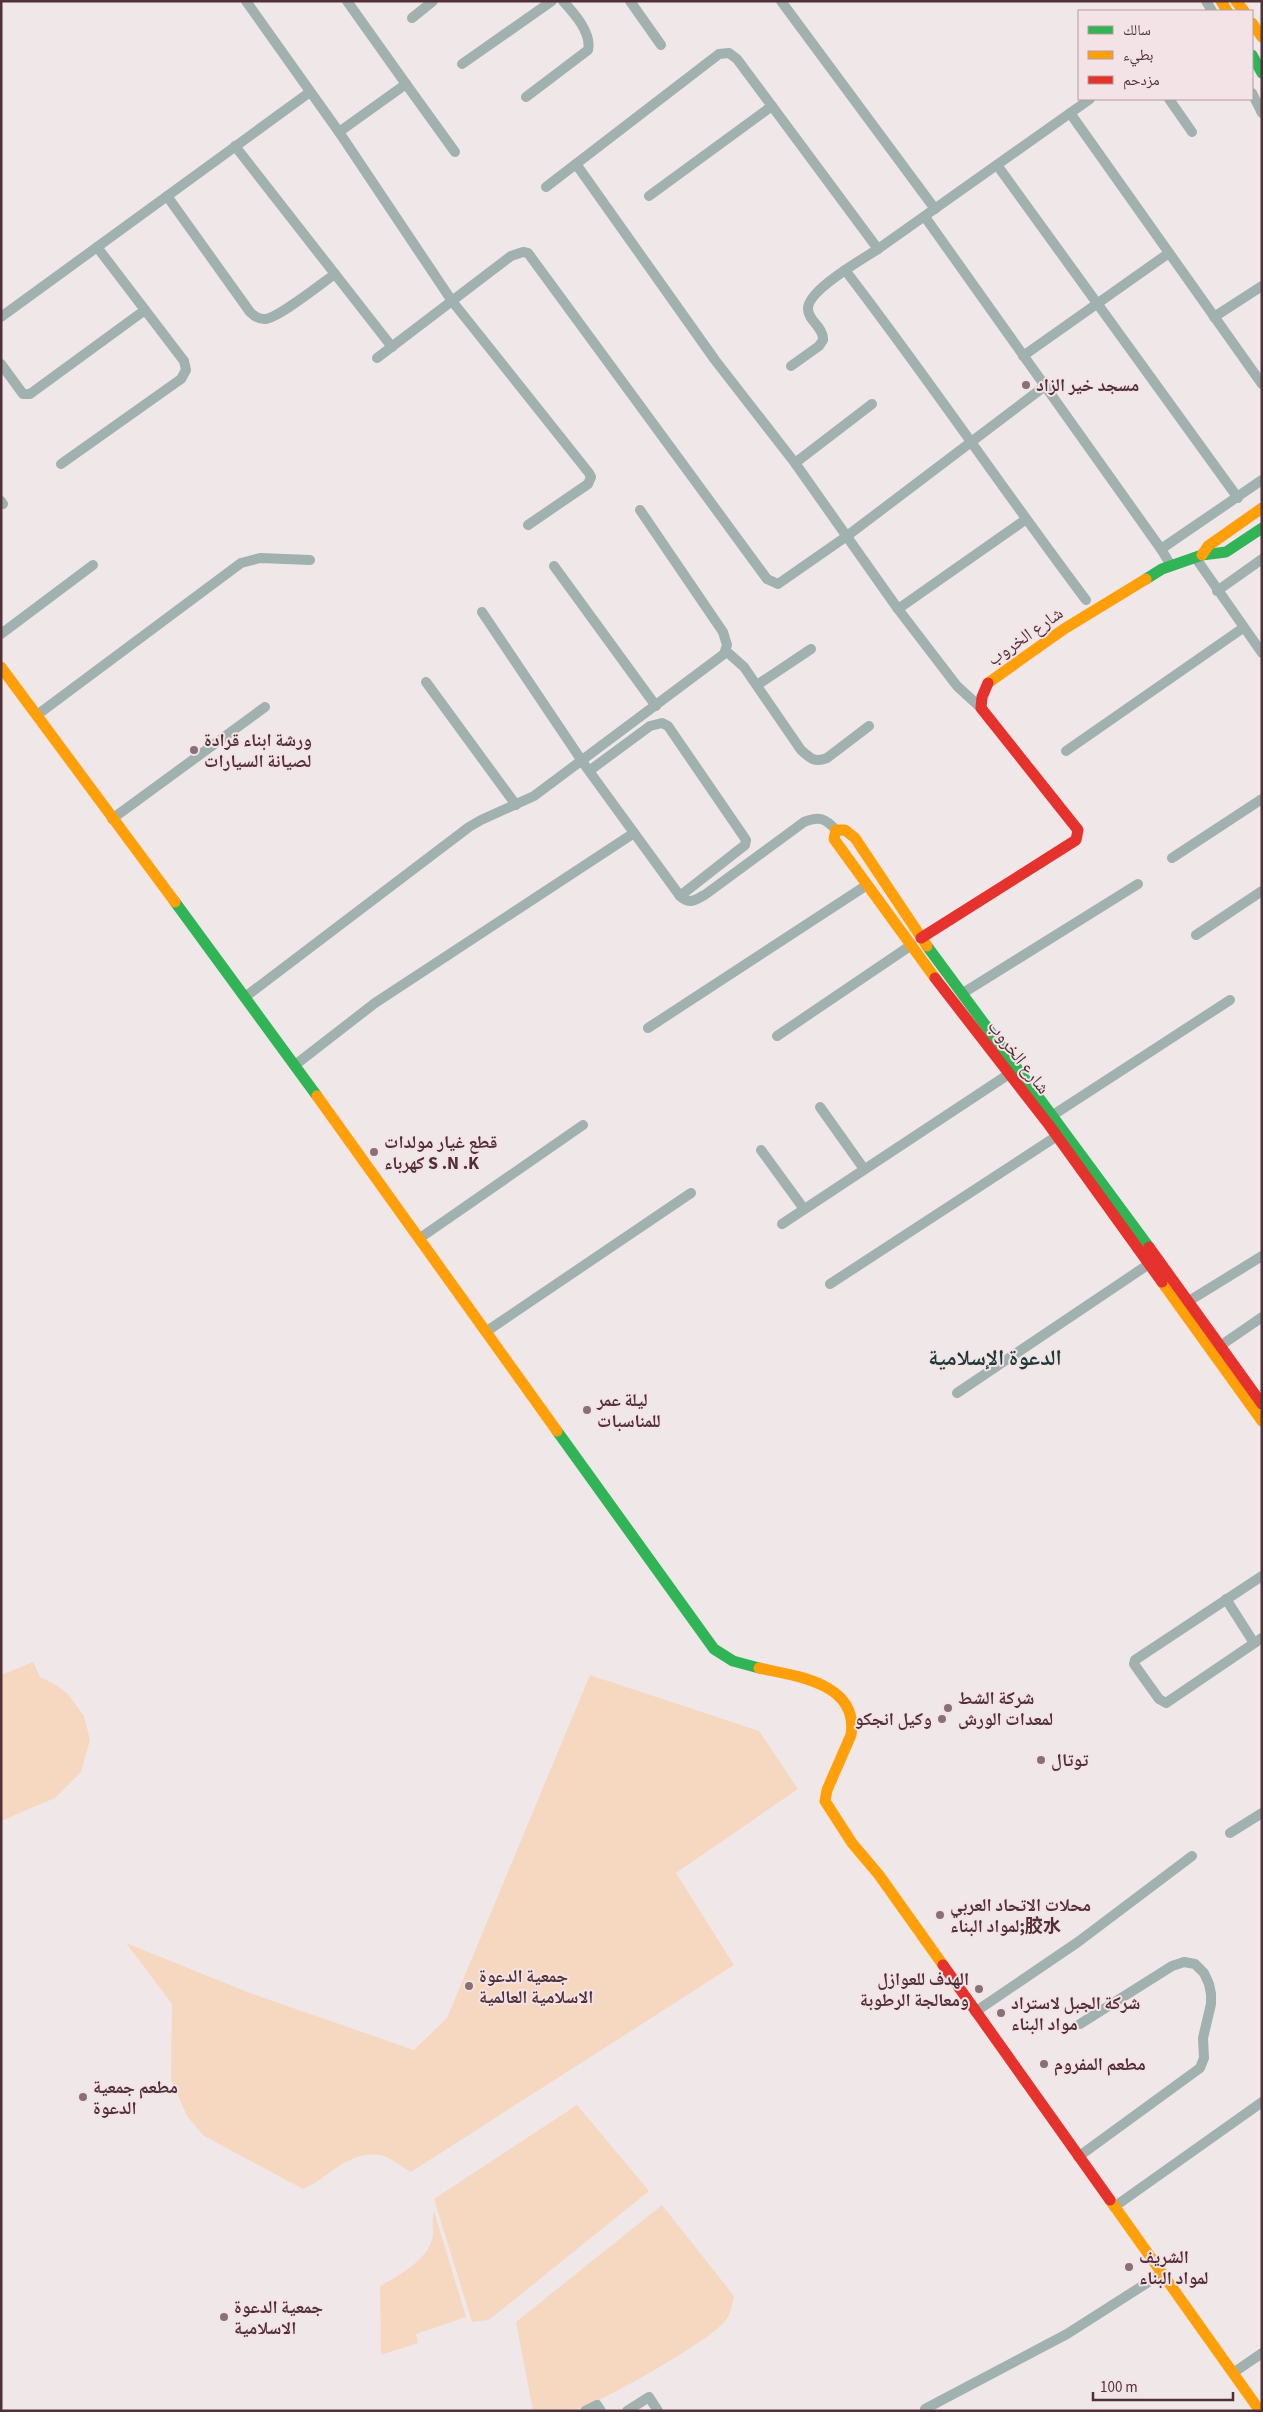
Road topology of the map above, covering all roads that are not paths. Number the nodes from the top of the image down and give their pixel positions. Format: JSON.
{"nodes":[{"id":1,"x":246,"y":1,"type":"edge"},
{"id":2,"x":347,"y":1,"type":"edge"},
{"id":3,"x":433,"y":1,"type":"edge"},
{"id":4,"x":552,"y":1,"type":"edge"},
{"id":5,"x":563,"y":1,"type":"edge"},
{"id":6,"x":630,"y":1,"type":"edge"},
{"id":7,"x":781,"y":1,"type":"edge"},
{"id":8,"x":412,"y":18,"type":"dead end"},
{"id":9,"x":1253,"y":24,"type":"edge"},
{"id":10,"x":1262,"y":37,"type":"edge"},
{"id":11,"x":661,"y":45,"type":"dead end"},
{"id":12,"x":1253,"y":57,"type":"edge"},
{"id":13,"x":462,"y":64,"type":"dead end"},
{"id":14,"x":1262,"y":73,"type":"edge"},
{"id":15,"x":406,"y":84,"type":"junction"},
{"id":16,"x":310,"y":92,"type":"junction"},
{"id":17,"x":1253,"y":95,"type":"edge"},
{"id":18,"x":526,"y":97,"type":"dead end"},
{"id":19,"x":1089,"y":100,"type":"edge"},
{"id":20,"x":1170,"y":100,"type":"edge"},
{"id":21,"x":772,"y":106,"type":"junction"},
{"id":22,"x":1070,"y":113,"type":"junction"},
{"id":23,"x":1262,"y":114,"type":"edge"},
{"id":24,"x":339,"y":132,"type":"junction"},
{"id":25,"x":1192,"y":132,"type":"dead end"},
{"id":26,"x":236,"y":146,"type":"junction"},
{"id":27,"x":455,"y":152,"type":"dead end"},
{"id":28,"x":576,"y":164,"type":"junction"},
{"id":29,"x":997,"y":165,"type":"junction"},
{"id":30,"x":546,"y":187,"type":"dead end"},
{"id":31,"x":167,"y":196,"type":"junction"},
{"id":32,"x":649,"y":196,"type":"dead end"},
{"id":33,"x":935,"y":209,"type":"junction"},
{"id":34,"x":924,"y":216,"type":"junction"},
{"id":35,"x":97,"y":247,"type":"junction"},
{"id":36,"x":878,"y":249,"type":"junction"},
{"id":37,"x":1169,"y":253,"type":"junction"},
{"id":38,"x":846,"y":270,"type":"junction"},
{"id":39,"x":335,"y":274,"type":"junction"},
{"id":40,"x":1262,"y":286,"type":"edge"},
{"id":41,"x":452,"y":301,"type":"junction"},
{"id":42,"x":1097,"y":304,"type":"junction"},
{"id":43,"x":145,"y":310,"type":"junction"},
{"id":44,"x":1,"y":317,"type":"edge"},
{"id":45,"x":1214,"y":317,"type":"junction"},
{"id":46,"x":392,"y":347,"type":"junction"},
{"id":47,"x":1023,"y":356,"type":"junction"},
{"id":48,"x":376,"y":358,"type":"dead end"},
{"id":49,"x":1,"y":364,"type":"edge"},
{"id":50,"x":792,"y":366,"type":"dead end"},
{"id":51,"x":1262,"y":384,"type":"edge"},
{"id":52,"x":1045,"y":386,"type":"junction"},
{"id":53,"x":872,"y":404,"type":"dead end"},
{"id":54,"x":973,"y":442,"type":"junction"},
{"id":55,"x":796,"y":463,"type":"junction"},
{"id":56,"x":61,"y":464,"type":"dead end"},
{"id":57,"x":1262,"y":480,"type":"edge"},
{"id":58,"x":1238,"y":498,"type":"junction"},
{"id":59,"x":1262,"y":508,"type":"edge"},
{"id":60,"x":640,"y":510,"type":"dead end"},
{"id":61,"x":1025,"y":520,"type":"junction"},
{"id":62,"x":528,"y":525,"type":"dead end"},
{"id":63,"x":1262,"y":528,"type":"edge"},
{"id":64,"x":847,"y":536,"type":"junction"},
{"id":65,"x":1161,"y":548,"type":"junction"},
{"id":66,"x":1198,"y":556,"type":"junction"},
{"id":67,"x":1262,"y":559,"type":"edge"},
{"id":68,"x":310,"y":560,"type":"dead end"},
{"id":69,"x":1170,"y":564,"type":"junction"},
{"id":70,"x":93,"y":565,"type":"dead end"},
{"id":71,"x":554,"y":566,"type":"dead end"},
{"id":72,"x":1217,"y":591,"type":"junction"},
{"id":73,"x":1086,"y":600,"type":"dead end"},
{"id":74,"x":898,"y":609,"type":"junction"},
{"id":75,"x":482,"y":612,"type":"dead end"},
{"id":76,"x":1243,"y":628,"type":"junction"},
{"id":77,"x":1,"y":634,"type":"edge"},
{"id":78,"x":1260,"y":648,"type":"edge"},
{"id":79,"x":811,"y":649,"type":"dead end"},
{"id":80,"x":726,"y":651,"type":"junction"},
{"id":81,"x":1,"y":667,"type":"edge"},
{"id":82,"x":426,"y":682,"type":"dead end"},
{"id":83,"x":756,"y":685,"type":"junction"},
{"id":84,"x":656,"y":706,"type":"junction"},
{"id":85,"x":265,"y":707,"type":"dead end"},
{"id":86,"x":981,"y":708,"type":"junction"},
{"id":87,"x":37,"y":715,"type":"junction"},
{"id":88,"x":869,"y":726,"type":"dead end"},
{"id":89,"x":1066,"y":751,"type":"dead end"},
{"id":90,"x":582,"y":761,"type":"junction"},
{"id":91,"x":589,"y":771,"type":"junction"},
{"id":92,"x":1262,"y":799,"type":"edge"},
{"id":93,"x":516,"y":805,"type":"junction"},
{"id":94,"x":112,"y":819,"type":"junction"},
{"id":95,"x":836,"y":830,"type":"junction"},
{"id":96,"x":634,"y":833,"type":"junction"},
{"id":97,"x":1172,"y":858,"type":"dead end"},
{"id":98,"x":1138,"y":884,"type":"dead end"},
{"id":99,"x":867,"y":885,"type":"junction"},
{"id":100,"x":1262,"y":891,"type":"edge"},
{"id":101,"x":680,"y":896,"type":"junction"},
{"id":102,"x":1196,"y":935,"type":"dead end"},
{"id":103,"x":921,"y":938,"type":"junction"},
{"id":104,"x":910,"y":946,"type":"junction"},
{"id":105,"x":962,"y":993,"type":"junction"},
{"id":106,"x":245,"y":997,"type":"junction"},
{"id":107,"x":1230,"y":1000,"type":"dead end"},
{"id":108,"x":648,"y":1028,"type":"dead end"},
{"id":109,"x":777,"y":1036,"type":"dead end"},
{"id":110,"x":295,"y":1065,"type":"junction"},
{"id":111,"x":1010,"y":1074,"type":"junction"},
{"id":112,"x":820,"y":1107,"type":"dead end"},
{"id":113,"x":1053,"y":1115,"type":"junction"},
{"id":114,"x":583,"y":1124,"type":"dead end"},
{"id":115,"x":1057,"y":1136,"type":"junction"},
{"id":116,"x":761,"y":1150,"type":"dead end"},
{"id":117,"x":864,"y":1169,"type":"junction"},
{"id":118,"x":691,"y":1193,"type":"dead end"},
{"id":119,"x":804,"y":1209,"type":"junction"},
{"id":120,"x":782,"y":1224,"type":"dead end"},
{"id":121,"x":420,"y":1238,"type":"junction"},
{"id":122,"x":1262,"y":1256,"type":"edge"},
{"id":123,"x":1149,"y":1264,"type":"junction"},
{"id":124,"x":830,"y":1284,"type":"dead end"},
{"id":125,"x":1184,"y":1305,"type":"junction"},
{"id":126,"x":1262,"y":1317,"type":"edge"},
{"id":127,"x":487,"y":1331,"type":"junction"},
{"id":128,"x":1220,"y":1346,"type":"junction"},
{"id":129,"x":956,"y":1394,"type":"dead end"},
{"id":130,"x":1262,"y":1404,"type":"edge"},
{"id":131,"x":1262,"y":1421,"type":"edge"},
{"id":132,"x":1262,"y":1576,"type":"edge"},
{"id":133,"x":1226,"y":1599,"type":"junction"},
{"id":134,"x":1258,"y":1640,"type":"edge"},
{"id":135,"x":1262,"y":1813,"type":"edge"},
{"id":136,"x":1230,"y":1834,"type":"dead end"},
{"id":137,"x":1192,"y":1856,"type":"dead end"},
{"id":138,"x":975,"y":2012,"type":"junction"},
{"id":139,"x":1080,"y":2024,"type":"dead end"},
{"id":140,"x":1262,"y":2102,"type":"edge"},
{"id":141,"x":1078,"y":2157,"type":"junction"},
{"id":142,"x":1114,"y":2207,"type":"junction"},
{"id":143,"x":1161,"y":2274,"type":"junction"},
{"id":144,"x":1262,"y":2353,"type":"edge"},
{"id":145,"x":1232,"y":2373,"type":"junction"},
{"id":146,"x":926,"y":2409,"type":"dead end"},
{"id":147,"x":585,"y":2411,"type":"edge"},
{"id":148,"x":601,"y":2411,"type":"edge"},
{"id":149,"x":627,"y":2411,"type":"edge"},
{"id":150,"x":658,"y":2411,"type":"edge"},
{"id":151,"x":1260,"y":2411,"type":"edge"}],
"edges":[{"from":1,"to":16,"type":"street"},
{"from":2,"to":15,"type":"street"},
{"from":3,"to":8,"type":"street"},
{"from":4,"to":13,"type":"street"},
{"from":5,"to":18,"type":"street"},
{"from":6,"to":11,"type":"street"},
{"from":7,"to":33,"type":"street"},
{"from":9,"to":10,"type":"main road"},
{"from":12,"to":14,"type":"main road"},
{"from":15,"to":24,"type":"street"},
{"from":15,"to":27,"type":"street"},
{"from":16,"to":24,"type":"street"},
{"from":16,"to":26,"type":"street"},
{"from":17,"to":23,"type":"street"},
{"from":19,"to":22,"type":"street"},
{"from":20,"to":25,"type":"street"},
{"from":21,"to":28,"type":"street"},
{"from":21,"to":32,"type":"street"},
{"from":21,"to":36,"type":"street"},
{"from":22,"to":29,"type":"street"},
{"from":22,"to":37,"type":"street"},
{"from":24,"to":41,"type":"street"},
{"from":26,"to":31,"type":"street"},
{"from":26,"to":39,"type":"street"},
{"from":28,"to":30,"type":"street"},
{"from":28,"to":55,"type":"street"},
{"from":29,"to":33,"type":"street"},
{"from":29,"to":42,"type":"street"},
{"from":31,"to":35,"type":"street"},
{"from":31,"to":39,"type":"street"},
{"from":33,"to":34,"type":"street"},
{"from":34,"to":36,"type":"street"},
{"from":34,"to":47,"type":"street"},
{"from":35,"to":43,"type":"street"},
{"from":35,"to":44,"type":"street"},
{"from":36,"to":38,"type":"street"},
{"from":37,"to":42,"type":"street"},
{"from":37,"to":45,"type":"street"},
{"from":38,"to":50,"type":"street"},
{"from":38,"to":54,"type":"street"},
{"from":39,"to":46,"type":"street"},
{"from":40,"to":45,"type":"street"},
{"from":41,"to":46,"type":"street"},
{"from":41,"to":62,"type":"street"},
{"from":41,"to":64,"type":"street"},
{"from":42,"to":47,"type":"street"},
{"from":42,"to":58,"type":"street"},
{"from":43,"to":49,"type":"street"},
{"from":43,"to":56,"type":"street"},
{"from":45,"to":51,"type":"street"},
{"from":46,"to":48,"type":"street"},
{"from":47,"to":52,"type":"street"},
{"from":52,"to":54,"type":"street"},
{"from":52,"to":65,"type":"street"},
{"from":53,"to":55,"type":"street"},
{"from":54,"to":61,"type":"street"},
{"from":54,"to":64,"type":"street"},
{"from":55,"to":64,"type":"street"},
{"from":57,"to":58,"type":"street"},
{"from":58,"to":65,"type":"street"},
{"from":59,"to":66,"type":"main road","name":"شارع الخروب"},
{"from":60,"to":80,"type":"street"},
{"from":61,"to":73,"type":"street"},
{"from":61,"to":74,"type":"street"},
{"from":63,"to":66,"type":"main road","name":"شارع الخروب"},
{"from":64,"to":74,"type":"street"},
{"from":65,"to":69,"type":"street"},
{"from":66,"to":69,"type":"main road","name":"شارع الخروب"},
{"from":66,"to":72,"type":"street"},
{"from":67,"to":72,"type":"street"},
{"from":68,"to":87,"type":"street"},
{"from":69,"to":86,"type":"main road","name":"شارع الخروب"},
{"from":70,"to":77,"type":"street"},
{"from":71,"to":84,"type":"street"},
{"from":72,"to":76,"type":"street"},
{"from":74,"to":86,"type":"street"},
{"from":75,"to":90,"type":"street"},
{"from":76,"to":78,"type":"street"},
{"from":76,"to":89,"type":"street"},
{"from":79,"to":83,"type":"street"},
{"from":80,"to":83,"type":"street"},
{"from":80,"to":84,"type":"street"},
{"from":81,"to":87,"type":"main road"},
{"from":82,"to":93,"type":"street"},
{"from":83,"to":88,"type":"street"},
{"from":84,"to":90,"type":"street"},
{"from":85,"to":94,"type":"street"},
{"from":86,"to":103,"type":"main road"},
{"from":87,"to":94,"type":"main road"},
{"from":90,"to":91,"type":"street"},
{"from":90,"to":93,"type":"street"},
{"from":91,"to":96,"type":"street"},
{"from":91,"to":101,"type":"street"},
{"from":92,"to":97,"type":"street"},
{"from":93,"to":106,"type":"street"},
{"from":94,"to":106,"type":"main road"},
{"from":95,"to":99,"type":"main road","name":"شارع الخروب"},
{"from":95,"to":101,"type":"street"},
{"from":95,"to":103,"type":"main road","name":"شارع الخروب"},
{"from":96,"to":101,"type":"street"},
{"from":96,"to":110,"type":"street"},
{"from":98,"to":105,"type":"street"},
{"from":99,"to":104,"type":"main road","name":"شارع الخروب"},
{"from":99,"to":108,"type":"street"},
{"from":100,"to":102,"type":"street"},
{"from":103,"to":105,"type":"main road","name":"شارع الخروب"},
{"from":104,"to":109,"type":"street"},
{"from":104,"to":111,"type":"main road","name":"شارع الخروب"},
{"from":105,"to":113,"type":"main road","name":"شارع الخروب"},
{"from":106,"to":110,"type":"main road"},
{"from":107,"to":113,"type":"street"},
{"from":110,"to":121,"type":"main road"},
{"from":111,"to":115,"type":"main road","name":"شارع الخروب"},
{"from":111,"to":117,"type":"street"},
{"from":112,"to":117,"type":"street"},
{"from":113,"to":125,"type":"main road","name":"شارع الخروب"},
{"from":114,"to":121,"type":"street"},
{"from":115,"to":123,"type":"main road","name":"شارع الخروب"},
{"from":115,"to":124,"type":"street"},
{"from":116,"to":119,"type":"street"},
{"from":117,"to":119,"type":"street"},
{"from":118,"to":127,"type":"street"},
{"from":119,"to":120,"type":"street"},
{"from":121,"to":127,"type":"main road"},
{"from":122,"to":125,"type":"street"},
{"from":123,"to":125,"type":"main road","name":"شارع الخروب"},
{"from":123,"to":129,"type":"street"},
{"from":125,"to":128,"type":"main road","name":"شارع الخروب"},
{"from":125,"to":131,"type":"main road","name":"شارع الخروب"},
{"from":126,"to":128,"type":"street"},
{"from":127,"to":138,"type":"main road"},
{"from":128,"to":130,"type":"main road","name":"شارع الخروب"},
{"from":132,"to":133,"type":"street"},
{"from":133,"to":134,"type":"street"},
{"from":133,"to":134,"type":"street"},
{"from":135,"to":136,"type":"street"},
{"from":137,"to":138,"type":"street"},
{"from":138,"to":141,"type":"main road"},
{"from":139,"to":141,"type":"street"},
{"from":140,"to":142,"type":"street"},
{"from":141,"to":142,"type":"main road"},
{"from":142,"to":143,"type":"main road"},
{"from":143,"to":145,"type":"main road"},
{"from":143,"to":146,"type":"street"},
{"from":144,"to":145,"type":"street"},
{"from":145,"to":151,"type":"main road"},
{"from":147,"to":148,"type":"street"},
{"from":149,"to":150,"type":"street"}]}
